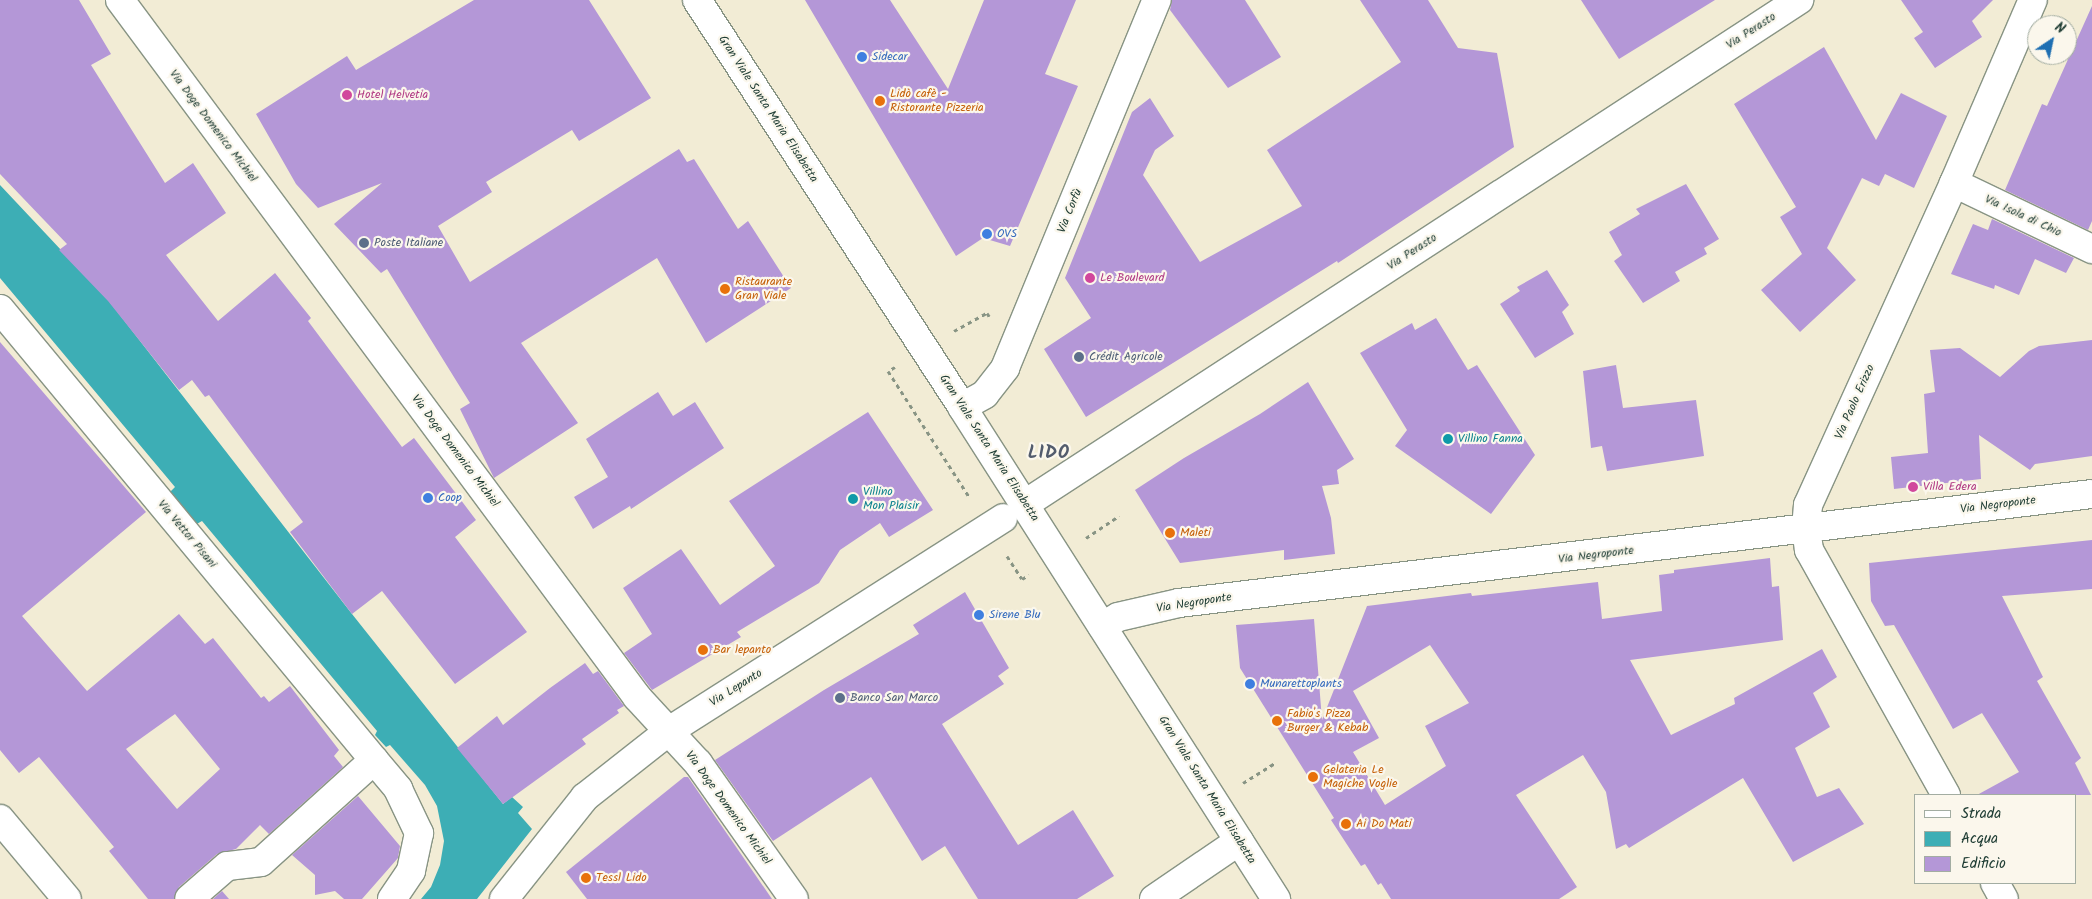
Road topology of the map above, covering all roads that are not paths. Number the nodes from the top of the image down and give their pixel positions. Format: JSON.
{"nodes":[{"id":1,"x":120,"y":0,"type":"edge"},
{"id":2,"x":697,"y":0,"type":"edge"},
{"id":3,"x":1157,"y":0,"type":"edge"},
{"id":4,"x":1799,"y":0,"type":"edge"},
{"id":5,"x":2033,"y":0,"type":"edge"},
{"id":6,"x":1954,"y":183,"type":"junction"},
{"id":7,"x":2092,"y":248,"type":"edge"},
{"id":8,"x":0,"y":309,"type":"edge"},
{"id":9,"x":962,"y":407,"type":"junction"},
{"id":10,"x":2092,"y":494,"type":"edge"},
{"id":11,"x":1006,"y":517,"type":"junction"},
{"id":12,"x":1806,"y":528,"type":"junction"},
{"id":13,"x":1102,"y":626,"type":"junction"},
{"id":14,"x":669,"y":731,"type":"junction"},
{"id":15,"x":374,"y":760,"type":"junction"},
{"id":16,"x":1945,"y":794,"type":"edge"},
{"id":17,"x":0,"y":819,"type":"edge"},
{"id":18,"x":1239,"y":841,"type":"junction"},
{"id":19,"x":1996,"y":884,"type":"edge"},
{"id":20,"x":67,"y":899,"type":"edge"},
{"id":21,"x":189,"y":899,"type":"edge"},
{"id":22,"x":392,"y":899,"type":"edge"},
{"id":23,"x":504,"y":899,"type":"edge"},
{"id":24,"x":794,"y":899,"type":"edge"},
{"id":25,"x":1154,"y":899,"type":"edge"},
{"id":26,"x":1276,"y":899,"type":"edge"},
{"id":27,"x":2004,"y":899,"type":"edge"}],
"edges":[{"from":1,"to":14,"type":"street","name":"Via Doge Domenico Michiel"},
{"from":2,"to":9,"type":"street","name":"Gran Viale Santa Maria Elisabetta"},
{"from":3,"to":9,"type":"street","name":"Via Corfù"},
{"from":4,"to":11,"type":"street","name":"Via Perasto"},
{"from":5,"to":6,"type":"street","name":"Via Paolo Erizzo"},
{"from":6,"to":7,"type":"street","name":"Via Isola di Chio"},
{"from":6,"to":12,"type":"street","name":"Via Paolo Erizzo"},
{"from":8,"to":15,"type":"street","name":"Via Vettor Pisani"},
{"from":9,"to":11,"type":"street","name":"Gran Viale Santa Maria Elisabetta"},
{"from":10,"to":12,"type":"street","name":"Via Negroponte"},
{"from":11,"to":13,"type":"street","name":"Gran Viale Santa Maria Elisabetta"},
{"from":11,"to":14,"type":"street","name":"Via Lepanto"},
{"from":12,"to":13,"type":"street","name":"Via Negroponte"},
{"from":12,"to":16,"type":"street","name":"Via Paolo Erizzo"},
{"from":13,"to":18,"type":"street","name":"Gran Viale Santa Maria Elisabetta"},
{"from":14,"to":23,"type":"street","name":"Via Lepanto"},
{"from":14,"to":24,"type":"street","name":"Via Doge Domenico Michiel"},
{"from":15,"to":21,"type":"street"},
{"from":15,"to":22,"type":"street","name":"Via Vettor Pisani"},
{"from":17,"to":20,"type":"street"},
{"from":18,"to":25,"type":"street"},
{"from":18,"to":26,"type":"street","name":"Gran Viale Santa Maria Elisabetta"},
{"from":19,"to":27,"type":"street"}]}
